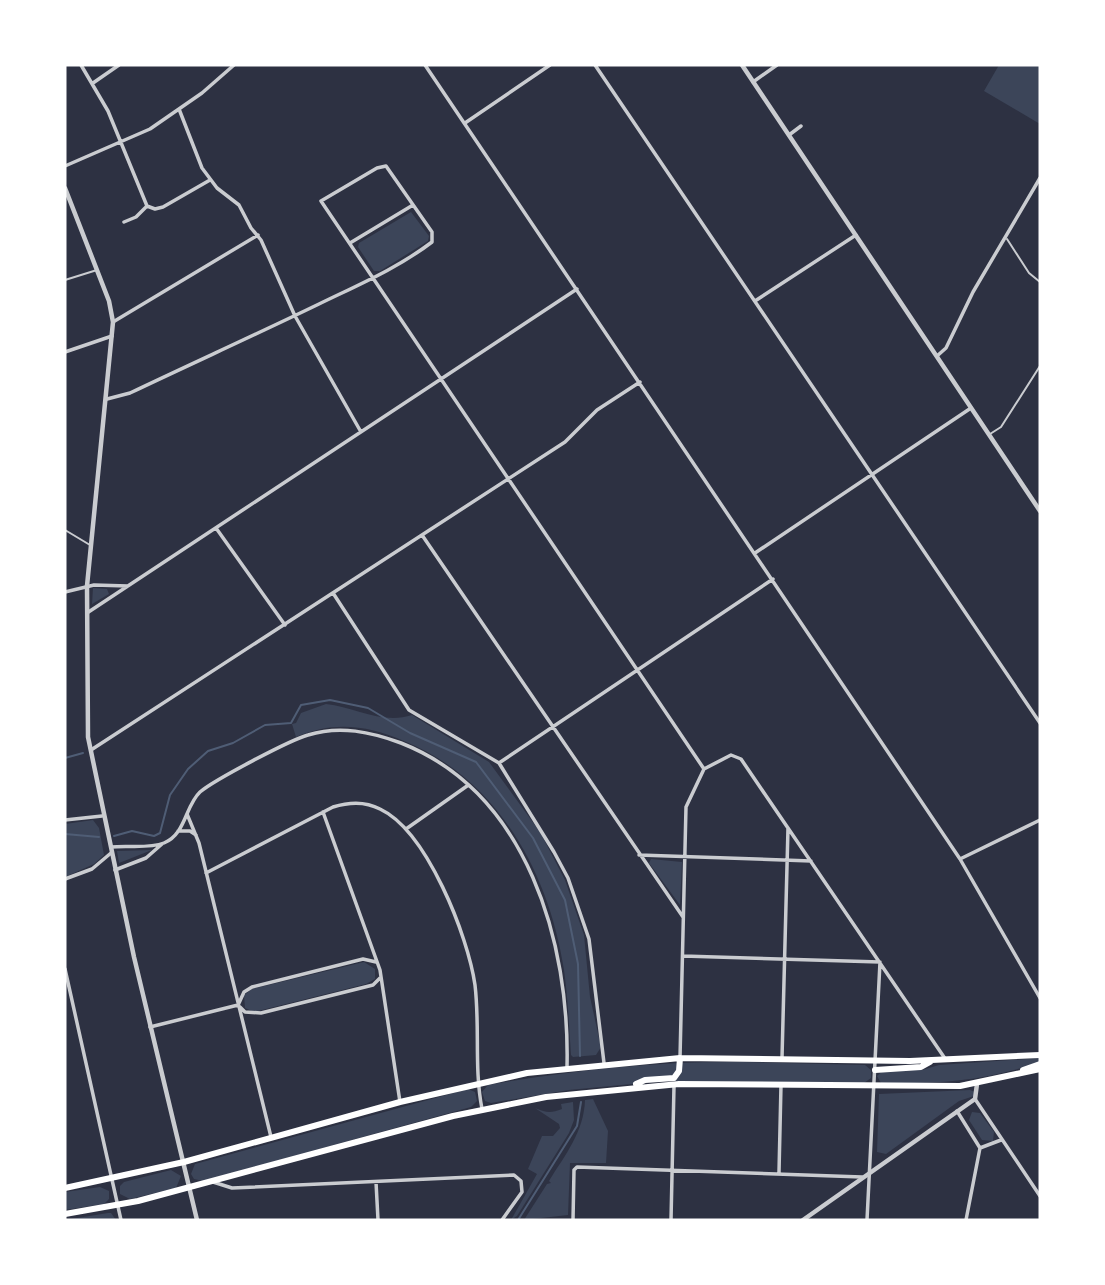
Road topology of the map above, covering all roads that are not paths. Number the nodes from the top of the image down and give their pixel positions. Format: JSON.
{"nodes":[{"id":1,"x":81,"y":65,"type":"edge"},
{"id":2,"x":119,"y":65,"type":"edge"},
{"id":3,"x":234,"y":65,"type":"edge"},
{"id":4,"x":425,"y":65,"type":"edge"},
{"id":5,"x":550,"y":65,"type":"edge"},
{"id":6,"x":596,"y":65,"type":"edge"},
{"id":7,"x":741,"y":65,"type":"edge"},
{"id":8,"x":777,"y":65,"type":"edge"},
{"id":9,"x":753,"y":82,"type":"junction"},
{"id":10,"x":93,"y":83,"type":"junction"},
{"id":11,"x":179,"y":109,"type":"junction"},
{"id":12,"x":465,"y":123,"type":"junction"},
{"id":13,"x":802,"y":126,"type":"dead end"},
{"id":14,"x":789,"y":135,"type":"junction"},
{"id":15,"x":122,"y":144,"type":"junction"},
{"id":16,"x":65,"y":166,"type":"edge"},
{"id":17,"x":1040,"y":178,"type":"edge"},
{"id":18,"x":210,"y":180,"type":"junction"},
{"id":19,"x":65,"y":188,"type":"edge"},
{"id":20,"x":413,"y":205,"type":"junction"},
{"id":21,"x":147,"y":206,"type":"junction"},
{"id":22,"x":124,"y":222,"type":"dead end"},
{"id":23,"x":856,"y":235,"type":"junction"},
{"id":24,"x":258,"y":236,"type":"junction"},
{"id":25,"x":1006,"y":236,"type":"junction"},
{"id":26,"x":350,"y":243,"type":"junction"},
{"id":27,"x":97,"y":270,"type":"junction"},
{"id":28,"x":372,"y":278,"type":"junction"},
{"id":29,"x":65,"y":281,"type":"edge"},
{"id":30,"x":1040,"y":282,"type":"edge"},
{"id":31,"x":577,"y":288,"type":"junction"},
{"id":32,"x":755,"y":301,"type":"junction"},
{"id":33,"x":295,"y":316,"type":"junction"},
{"id":34,"x":113,"y":322,"type":"junction"},
{"id":35,"x":113,"y":336,"type":"junction"},
{"id":36,"x":65,"y":352,"type":"edge"},
{"id":37,"x":937,"y":356,"type":"junction"},
{"id":38,"x":1040,"y":366,"type":"edge"},
{"id":39,"x":440,"y":380,"type":"junction"},
{"id":40,"x":640,"y":382,"type":"junction"},
{"id":41,"x":107,"y":399,"type":"junction"},
{"id":42,"x":971,"y":408,"type":"junction"},
{"id":43,"x":361,"y":432,"type":"junction"},
{"id":44,"x":989,"y":435,"type":"junction"},
{"id":45,"x":873,"y":474,"type":"junction"},
{"id":46,"x":507,"y":478,"type":"junction"},
{"id":47,"x":1040,"y":510,"type":"edge"},
{"id":48,"x":216,"y":528,"type":"junction"},
{"id":49,"x":65,"y":530,"type":"edge"},
{"id":50,"x":422,"y":535,"type":"junction"},
{"id":51,"x":91,"y":545,"type":"junction"},
{"id":52,"x":755,"y":552,"type":"junction"},
{"id":53,"x":773,"y":579,"type":"junction"},
{"id":54,"x":87,"y":586,"type":"junction"},
{"id":55,"x":108,"y":586,"type":"junction"},
{"id":56,"x":130,"y":586,"type":"junction"},
{"id":57,"x":65,"y":592,"type":"edge"},
{"id":58,"x":333,"y":593,"type":"junction"},
{"id":59,"x":111,"y":598,"type":"junction"},
{"id":60,"x":86,"y":614,"type":"junction"},
{"id":61,"x":285,"y":625,"type":"junction"},
{"id":62,"x":637,"y":670,"type":"junction"},
{"id":63,"x":1040,"y":723,"type":"edge"},
{"id":64,"x":554,"y":727,"type":"junction"},
{"id":65,"x":89,"y":751,"type":"junction"},
{"id":66,"x":499,"y":763,"type":"junction"},
{"id":67,"x":704,"y":769,"type":"junction"},
{"id":68,"x":467,"y":786,"type":"junction"},
{"id":69,"x":323,"y":813,"type":"junction"},
{"id":70,"x":187,"y":814,"type":"junction"},
{"id":71,"x":102,"y":816,"type":"junction"},
{"id":72,"x":65,"y":820,"type":"edge"},
{"id":73,"x":1040,"y":820,"type":"edge"},
{"id":74,"x":788,"y":826,"type":"junction"},
{"id":75,"x":405,"y":830,"type":"junction"},
{"id":76,"x":178,"y":831,"type":"junction"},
{"id":77,"x":196,"y":835,"type":"junction"},
{"id":78,"x":164,"y":843,"type":"junction"},
{"id":79,"x":109,"y":847,"type":"junction"},
{"id":80,"x":111,"y":853,"type":"junction"},
{"id":81,"x":639,"y":855,"type":"junction"},
{"id":82,"x":686,"y":856,"type":"junction"},
{"id":83,"x":960,"y":859,"type":"junction"},
{"id":84,"x":787,"y":860,"type":"junction"},
{"id":85,"x":811,"y":860,"type":"junction"},
{"id":86,"x":114,"y":870,"type":"junction"},
{"id":87,"x":206,"y":873,"type":"junction"},
{"id":88,"x":65,"y":879,"type":"edge"},
{"id":89,"x":684,"y":919,"type":"junction"},
{"id":90,"x":683,"y":956,"type":"junction"},
{"id":91,"x":785,"y":960,"type":"junction"},
{"id":92,"x":880,"y":962,"type":"junction"},
{"id":93,"x":378,"y":963,"type":"junction"},
{"id":94,"x":65,"y":969,"type":"edge"},
{"id":95,"x":381,"y":976,"type":"junction"},
{"id":96,"x":1040,"y":998,"type":"edge"},
{"id":97,"x":238,"y":1005,"type":"junction"},
{"id":98,"x":150,"y":1027,"type":"junction"},
{"id":99,"x":1040,"y":1055,"type":"edge"},
{"id":100,"x":680,"y":1058,"type":"junction"},
{"id":101,"x":782,"y":1059,"type":"junction"},
{"id":102,"x":946,"y":1060,"type":"junction"},
{"id":103,"x":875,"y":1061,"type":"junction"},
{"id":104,"x":931,"y":1061,"type":"junction"},
{"id":105,"x":604,"y":1063,"type":"junction"},
{"id":106,"x":1040,"y":1064,"type":"edge"},
{"id":107,"x":567,"y":1067,"type":"junction"},
{"id":108,"x":1040,"y":1069,"type":"edge"},
{"id":109,"x":875,"y":1070,"type":"junction"},
{"id":110,"x":1013,"y":1076,"type":"junction"},
{"id":111,"x":477,"y":1083,"type":"junction"},
{"id":112,"x":674,"y":1084,"type":"junction"},
{"id":113,"x":977,"y":1084,"type":"junction"},
{"id":114,"x":781,"y":1085,"type":"junction"},
{"id":115,"x":631,"y":1087,"type":"junction"},
{"id":116,"x":874,"y":1088,"type":"junction"},
{"id":117,"x":975,"y":1099,"type":"junction"},
{"id":118,"x":400,"y":1102,"type":"junction"},
{"id":119,"x":482,"y":1109,"type":"junction"},
{"id":120,"x":957,"y":1111,"type":"junction"},
{"id":121,"x":271,"y":1138,"type":"junction"},
{"id":122,"x":1002,"y":1140,"type":"junction"},
{"id":123,"x":980,"y":1148,"type":"junction"},
{"id":124,"x":184,"y":1162,"type":"junction"},
{"id":125,"x":672,"y":1169,"type":"junction"},
{"id":126,"x":871,"y":1170,"type":"junction"},
{"id":127,"x":779,"y":1172,"type":"junction"},
{"id":128,"x":862,"y":1177,"type":"junction"},
{"id":129,"x":112,"y":1180,"type":"junction"},
{"id":130,"x":213,"y":1182,"type":"junction"},
{"id":131,"x":376,"y":1182,"type":"junction"},
{"id":132,"x":65,"y":1188,"type":"edge"},
{"id":133,"x":190,"y":1188,"type":"junction"},
{"id":134,"x":1040,"y":1196,"type":"edge"},
{"id":135,"x":118,"y":1206,"type":"junction"},
{"id":136,"x":65,"y":1214,"type":"edge"},
{"id":137,"x":121,"y":1220,"type":"edge"},
{"id":138,"x":197,"y":1220,"type":"edge"},
{"id":139,"x":378,"y":1220,"type":"edge"},
{"id":140,"x":502,"y":1220,"type":"edge"},
{"id":141,"x":573,"y":1220,"type":"edge"},
{"id":142,"x":671,"y":1220,"type":"edge"},
{"id":143,"x":803,"y":1220,"type":"edge"},
{"id":144,"x":867,"y":1220,"type":"edge"},
{"id":145,"x":966,"y":1220,"type":"edge"}],
"edges":[{"from":1,"to":10,"type":"street"},
{"from":2,"to":10,"type":"street"},
{"from":3,"to":11,"type":"street"},
{"from":4,"to":12,"type":"street"},
{"from":5,"to":12,"type":"street"},
{"from":6,"to":32,"type":"street"},
{"from":7,"to":9,"type":"street"},
{"from":8,"to":9,"type":"street"},
{"from":9,"to":14,"type":"street"},
{"from":10,"to":15,"type":"street"},
{"from":11,"to":15,"type":"street"},
{"from":11,"to":18,"type":"street"},
{"from":12,"to":31,"type":"street"},
{"from":13,"to":14,"type":"street"},
{"from":14,"to":23,"type":"street"},
{"from":15,"to":16,"type":"street"},
{"from":15,"to":21,"type":"street"},
{"from":17,"to":25,"type":"street"},
{"from":18,"to":21,"type":"street"},
{"from":18,"to":24,"type":"street"},
{"from":19,"to":27,"type":"street"},
{"from":20,"to":26,"type":"street"},
{"from":20,"to":26,"type":"street"},
{"from":20,"to":28,"type":"street"},
{"from":21,"to":22,"type":"street"},
{"from":23,"to":32,"type":"street"},
{"from":23,"to":37,"type":"street"},
{"from":24,"to":33,"type":"street"},
{"from":24,"to":34,"type":"street"},
{"from":25,"to":30,"type":"lane"},
{"from":25,"to":37,"type":"street"},
{"from":26,"to":28,"type":"street"},
{"from":27,"to":29,"type":"lane"},
{"from":27,"to":34,"type":"street"},
{"from":28,"to":33,"type":"street"},
{"from":28,"to":39,"type":"street"},
{"from":31,"to":39,"type":"street"},
{"from":31,"to":40,"type":"street"},
{"from":32,"to":45,"type":"street"},
{"from":33,"to":41,"type":"street"},
{"from":33,"to":43,"type":"street"},
{"from":34,"to":35,"type":"street"},
{"from":35,"to":36,"type":"street"},
{"from":35,"to":41,"type":"street"},
{"from":37,"to":42,"type":"street"},
{"from":38,"to":44,"type":"lane"},
{"from":39,"to":43,"type":"street"},
{"from":39,"to":46,"type":"street"},
{"from":40,"to":46,"type":"street"},
{"from":40,"to":52,"type":"street"},
{"from":41,"to":51,"type":"street"},
{"from":42,"to":44,"type":"street"},
{"from":42,"to":45,"type":"street"},
{"from":43,"to":48,"type":"street"},
{"from":44,"to":47,"type":"street"},
{"from":45,"to":52,"type":"street"},
{"from":45,"to":63,"type":"street"},
{"from":46,"to":50,"type":"street"},
{"from":46,"to":62,"type":"street"},
{"from":48,"to":56,"type":"street"},
{"from":48,"to":61,"type":"street"},
{"from":49,"to":51,"type":"lane"},
{"from":50,"to":58,"type":"street"},
{"from":50,"to":64,"type":"street"},
{"from":51,"to":54,"type":"street"},
{"from":52,"to":53,"type":"street"},
{"from":53,"to":62,"type":"street"},
{"from":53,"to":83,"type":"street"},
{"from":54,"to":55,"type":"street"},
{"from":54,"to":57,"type":"street"},
{"from":54,"to":60,"type":"street"},
{"from":55,"to":56,"type":"street"},
{"from":55,"to":59,"type":"street"},
{"from":56,"to":59,"type":"street"},
{"from":58,"to":61,"type":"street"},
{"from":58,"to":66,"type":"street"},
{"from":59,"to":60,"type":"street"},
{"from":60,"to":65,"type":"street"},
{"from":61,"to":65,"type":"street"},
{"from":62,"to":64,"type":"street"},
{"from":62,"to":67,"type":"street"},
{"from":64,"to":66,"type":"street"},
{"from":64,"to":81,"type":"street"},
{"from":65,"to":71,"type":"street"},
{"from":66,"to":105,"type":"street"},
{"from":67,"to":74,"type":"street"},
{"from":67,"to":82,"type":"street"},
{"from":68,"to":70,"type":"street"},
{"from":68,"to":75,"type":"street"},
{"from":68,"to":107,"type":"street"},
{"from":69,"to":75,"type":"street"},
{"from":69,"to":87,"type":"street"},
{"from":69,"to":93,"type":"street"},
{"from":70,"to":76,"type":"street"},
{"from":70,"to":77,"type":"street"},
{"from":71,"to":72,"type":"street"},
{"from":71,"to":79,"type":"street"},
{"from":73,"to":83,"type":"street"},
{"from":74,"to":84,"type":"street"},
{"from":74,"to":85,"type":"street"},
{"from":75,"to":111,"type":"street"},
{"from":76,"to":77,"type":"street"},
{"from":76,"to":78,"type":"street"},
{"from":77,"to":87,"type":"street"},
{"from":78,"to":79,"type":"street"},
{"from":78,"to":86,"type":"street"},
{"from":79,"to":80,"type":"street"},
{"from":80,"to":86,"type":"street"},
{"from":80,"to":88,"type":"street"},
{"from":81,"to":82,"type":"street"},
{"from":81,"to":89,"type":"street"},
{"from":82,"to":84,"type":"street"},
{"from":82,"to":89,"type":"street"},
{"from":83,"to":96,"type":"street"},
{"from":84,"to":85,"type":"street"},
{"from":84,"to":91,"type":"street"},
{"from":85,"to":92,"type":"street"},
{"from":86,"to":98,"type":"street"},
{"from":87,"to":97,"type":"street"},
{"from":89,"to":90,"type":"street"},
{"from":90,"to":91,"type":"street"},
{"from":90,"to":100,"type":"street"},
{"from":91,"to":92,"type":"street"},
{"from":91,"to":101,"type":"street"},
{"from":92,"to":102,"type":"street"},
{"from":92,"to":103,"type":"street"},
{"from":93,"to":95,"type":"street"},
{"from":93,"to":97,"type":"street"},
{"from":94,"to":129,"type":"street"},
{"from":95,"to":97,"type":"street"},
{"from":95,"to":118,"type":"street"},
{"from":97,"to":98,"type":"street"},
{"from":97,"to":121,"type":"street"},
{"from":98,"to":124,"type":"street"},
{"from":99,"to":102,"type":"main road"},
{"from":100,"to":101,"type":"main road"},
{"from":100,"to":105,"type":"main road"},
{"from":100,"to":115,"type":"main road"},
{"from":101,"to":103,"type":"main road"},
{"from":102,"to":104,"type":"main road"},
{"from":103,"to":104,"type":"main road"},
{"from":103,"to":109,"type":"street"},
{"from":104,"to":109,"type":"main road"},
{"from":105,"to":107,"type":"main road"},
{"from":106,"to":110,"type":"main road"},
{"from":107,"to":111,"type":"main road"},
{"from":108,"to":110,"type":"main road"},
{"from":109,"to":116,"type":"street"},
{"from":110,"to":113,"type":"main road"},
{"from":111,"to":118,"type":"main road"},
{"from":111,"to":119,"type":"street"},
{"from":112,"to":114,"type":"main road"},
{"from":112,"to":115,"type":"main road"},
{"from":112,"to":125,"type":"street"},
{"from":113,"to":116,"type":"main road"},
{"from":113,"to":117,"type":"street"},
{"from":114,"to":116,"type":"main road"},
{"from":114,"to":127,"type":"street"},
{"from":115,"to":119,"type":"main road"},
{"from":116,"to":126,"type":"street"},
{"from":117,"to":120,"type":"street"},
{"from":117,"to":122,"type":"street"},
{"from":118,"to":121,"type":"main road"},
{"from":119,"to":130,"type":"main road"},
{"from":120,"to":123,"type":"street"},
{"from":120,"to":126,"type":"street"},
{"from":121,"to":124,"type":"main road"},
{"from":122,"to":123,"type":"street"},
{"from":122,"to":134,"type":"street"},
{"from":123,"to":145,"type":"street"},
{"from":124,"to":129,"type":"main road"},
{"from":124,"to":133,"type":"street"},
{"from":125,"to":127,"type":"street"},
{"from":125,"to":141,"type":"street"},
{"from":125,"to":142,"type":"street"},
{"from":126,"to":128,"type":"street"},
{"from":126,"to":144,"type":"street"},
{"from":127,"to":128,"type":"street"},
{"from":128,"to":143,"type":"street"},
{"from":129,"to":132,"type":"main road"},
{"from":129,"to":135,"type":"street"},
{"from":130,"to":131,"type":"street"},
{"from":130,"to":133,"type":"main road"},
{"from":131,"to":139,"type":"street"},
{"from":131,"to":140,"type":"street"},
{"from":133,"to":135,"type":"main road"},
{"from":133,"to":138,"type":"street"},
{"from":135,"to":136,"type":"main road"},
{"from":135,"to":137,"type":"street"}]}
